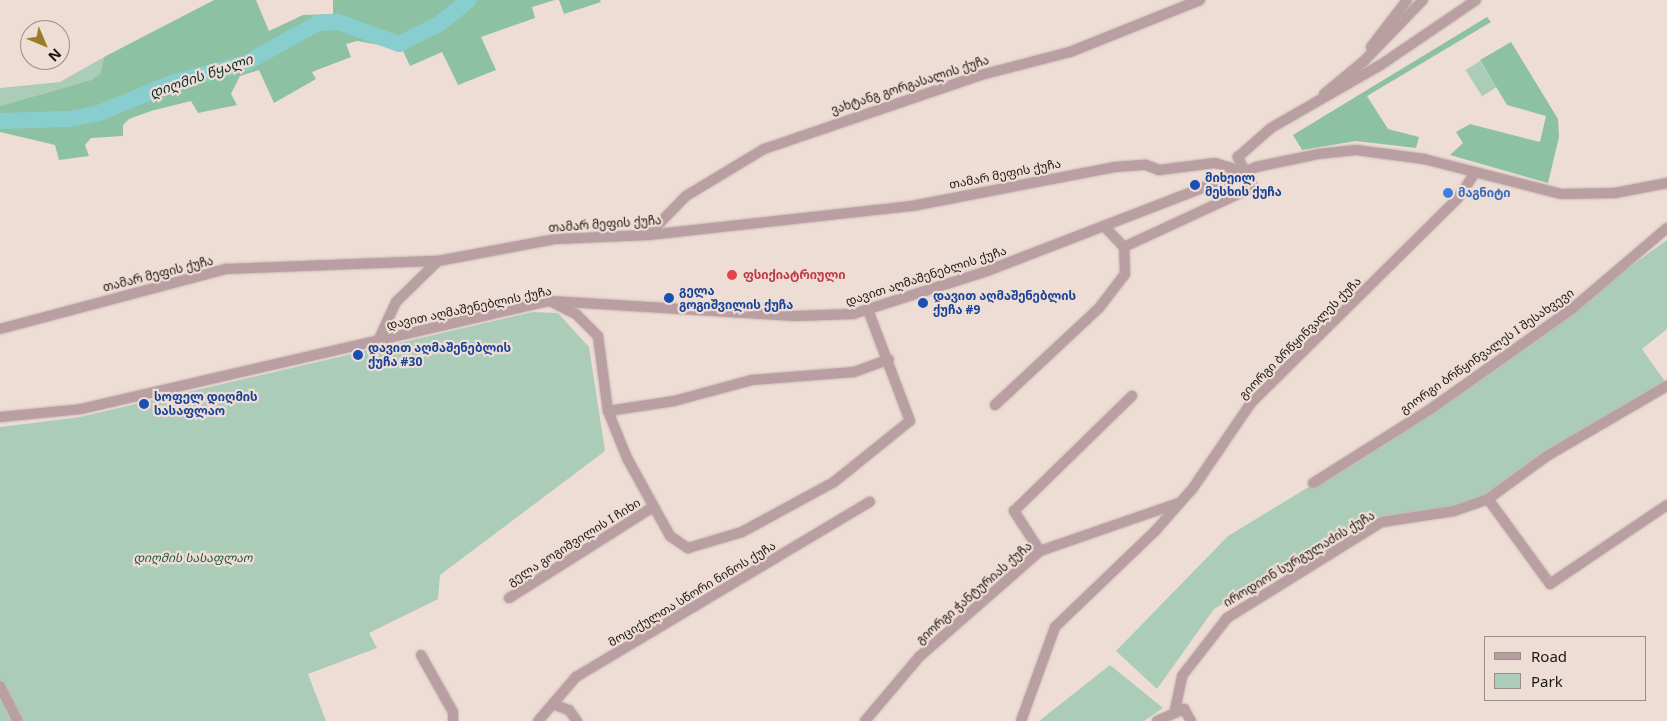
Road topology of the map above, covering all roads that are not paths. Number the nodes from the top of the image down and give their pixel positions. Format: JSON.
{"nodes":[{"id":1,"x":1200,"y":0,"type":"edge"},
{"id":2,"x":1407,"y":0,"type":"edge"},
{"id":3,"x":1423,"y":0,"type":"edge"},
{"id":4,"x":1476,"y":0,"type":"edge"},
{"id":5,"x":1344,"y":74,"type":"junction"},
{"id":6,"x":1314,"y":104,"type":"junction"},
{"id":7,"x":1245,"y":172,"type":"junction"},
{"id":8,"x":1474,"y":174,"type":"junction"},
{"id":9,"x":1667,"y":183,"type":"edge"},
{"id":10,"x":1104,"y":226,"type":"junction"},
{"id":11,"x":1667,"y":228,"type":"edge"},
{"id":12,"x":648,"y":235,"type":"junction"},
{"id":13,"x":1124,"y":247,"type":"junction"},
{"id":14,"x":438,"y":261,"type":"junction"},
{"id":15,"x":550,"y":301,"type":"junction"},
{"id":16,"x":868,"y":310,"type":"junction"},
{"id":17,"x":0,"y":329,"type":"edge"},
{"id":18,"x":378,"y":341,"type":"junction"},
{"id":19,"x":889,"y":359,"type":"junction"},
{"id":20,"x":1667,"y":386,"type":"edge"},
{"id":21,"x":1132,"y":396,"type":"dead end"},
{"id":22,"x":995,"y":405,"type":"dead end"},
{"id":23,"x":608,"y":411,"type":"junction"},
{"id":24,"x":0,"y":417,"type":"edge"},
{"id":25,"x":1312,"y":483,"type":"dead end"},
{"id":26,"x":1488,"y":499,"type":"junction"},
{"id":27,"x":870,"y":502,"type":"dead end"},
{"id":28,"x":1182,"y":502,"type":"junction"},
{"id":29,"x":1667,"y":505,"type":"edge"},
{"id":30,"x":653,"y":507,"type":"junction"},
{"id":31,"x":1040,"y":551,"type":"junction"},
{"id":32,"x":509,"y":598,"type":"dead end"},
{"id":33,"x":421,"y":655,"type":"dead end"},
{"id":34,"x":0,"y":686,"type":"edge"},
{"id":35,"x":556,"y":705,"type":"junction"},
{"id":36,"x":1175,"y":710,"type":"junction"},
{"id":37,"x":18,"y":721,"type":"edge"},
{"id":38,"x":453,"y":721,"type":"edge"},
{"id":39,"x":538,"y":721,"type":"edge"},
{"id":40,"x":576,"y":721,"type":"edge"},
{"id":41,"x":865,"y":721,"type":"edge"},
{"id":42,"x":1021,"y":721,"type":"edge"},
{"id":43,"x":1157,"y":721,"type":"edge"},
{"id":44,"x":1191,"y":721,"type":"edge"}],
"edges":[{"from":1,"to":12,"type":"street","name":"ვახტანგ გორგასალის ქუჩა"},
{"from":2,"to":5,"type":"street"},
{"from":3,"to":5,"type":"street"},
{"from":4,"to":6,"type":"street"},
{"from":5,"to":6,"type":"street"},
{"from":6,"to":7,"type":"street"},
{"from":7,"to":8,"type":"street","name":"დავით აღმაშენებლის ქუჩა"},
{"from":7,"to":10,"type":"street","name":"დავით აღმაშენებლის ქუჩა"},
{"from":7,"to":12,"type":"street","name":"თამარ მეფის ქუჩა"},
{"from":7,"to":13,"type":"street"},
{"from":8,"to":9,"type":"street","name":"დავით აღმაშენებლის ქუჩა"},
{"from":8,"to":28,"type":"street","name":"გიორგი ბრწყინვალეს ქუჩა"},
{"from":10,"to":13,"type":"street"},
{"from":10,"to":16,"type":"street","name":"დავით აღმაშენებლის ქუჩა"},
{"from":11,"to":25,"type":"street","name":"გიორგი ბრწყინვალეს I შესახვევი"},
{"from":12,"to":14,"type":"street","name":"თამარ მეფის ქუჩა"},
{"from":13,"to":22,"type":"street"},
{"from":14,"to":17,"type":"street","name":"თამარ მეფის ქუჩა"},
{"from":14,"to":18,"type":"street"},
{"from":15,"to":16,"type":"street","name":"დავით აღმაშენებლის ქუჩა"},
{"from":15,"to":18,"type":"street","name":"დავით აღმაშენებლის ქუჩა"},
{"from":15,"to":23,"type":"street"},
{"from":16,"to":19,"type":"street"},
{"from":18,"to":24,"type":"street","name":"დავით აღმაშენებლის ქუჩა"},
{"from":19,"to":23,"type":"street"},
{"from":19,"to":30,"type":"street"},
{"from":20,"to":26,"type":"street","name":"იროდიონ სურგულაძის ქუჩა"},
{"from":21,"to":31,"type":"street"},
{"from":23,"to":30,"type":"street"},
{"from":26,"to":29,"type":"street"},
{"from":26,"to":36,"type":"street","name":"იროდიონ სურგულაძის ქუჩა"},
{"from":27,"to":35,"type":"street","name":"მოციქულთა სწორი ნინოს ქუჩა"},
{"from":28,"to":31,"type":"street","name":"გიორგი ჭანტურიას ქუჩა"},
{"from":28,"to":42,"type":"street","name":"გიორგი ბრწყინვალეს ქუჩა"},
{"from":30,"to":32,"type":"street","name":"გელა გოგიშვილის I ჩიხი"},
{"from":31,"to":41,"type":"street","name":"გიორგი ჭანტურიას ქუჩა"},
{"from":33,"to":38,"type":"street"},
{"from":34,"to":37,"type":"street"},
{"from":35,"to":39,"type":"street","name":"მოციქულთა სწორი ნინოს ქუჩა"},
{"from":35,"to":40,"type":"street"},
{"from":36,"to":43,"type":"street"},
{"from":36,"to":44,"type":"street"}]}
